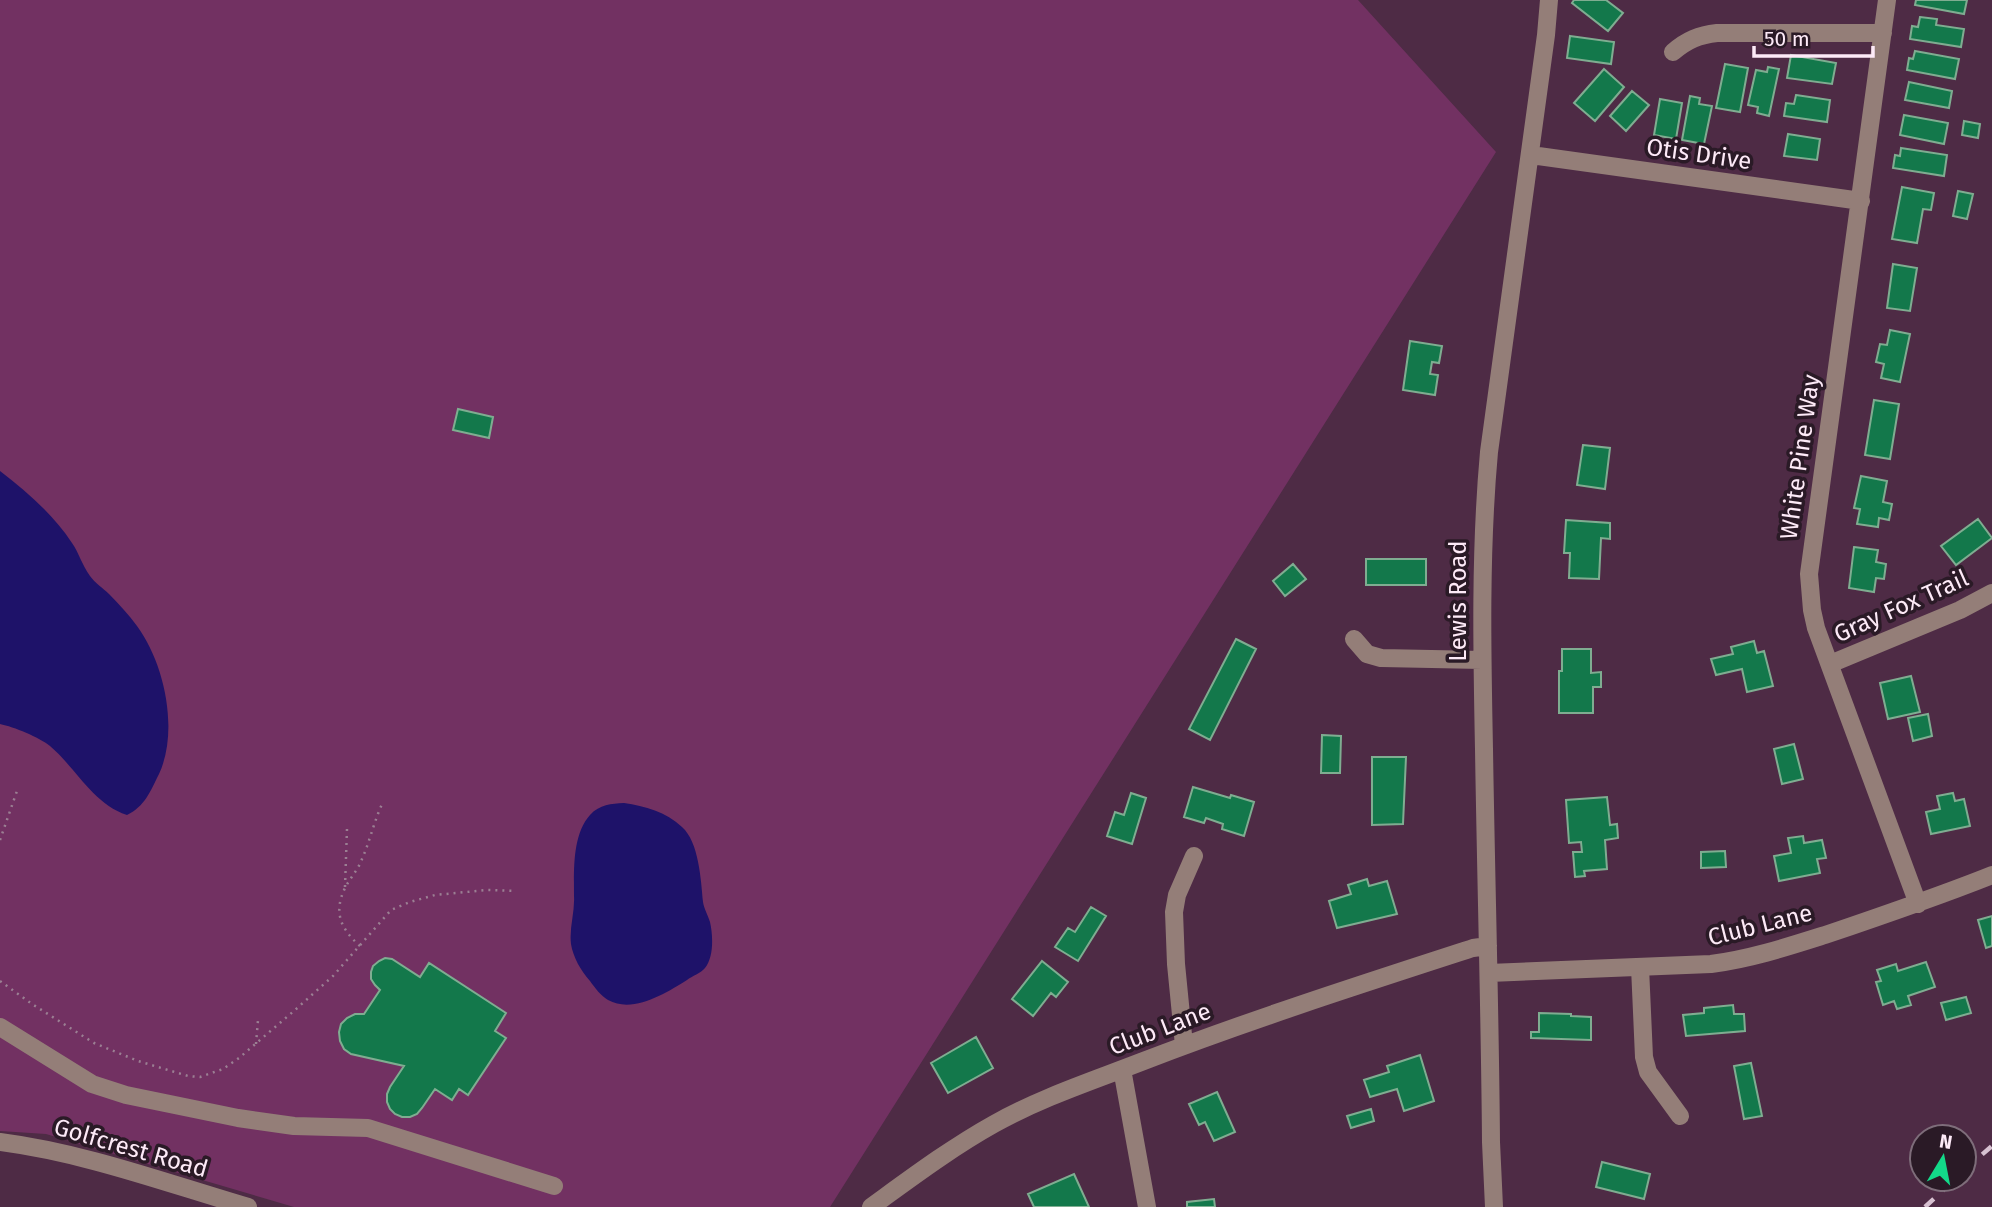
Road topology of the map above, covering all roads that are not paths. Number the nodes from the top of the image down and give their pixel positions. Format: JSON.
{"nodes":[{"id":1,"x":1549,"y":0,"type":"edge"},
{"id":2,"x":1887,"y":0,"type":"edge"},
{"id":3,"x":1883,"y":33,"type":"junction"},
{"id":4,"x":1672,"y":52,"type":"dead end"},
{"id":5,"x":1531,"y":155,"type":"junction"},
{"id":6,"x":1861,"y":201,"type":"junction"},
{"id":7,"x":1992,"y":593,"type":"edge"},
{"id":8,"x":1354,"y":639,"type":"dead end"},
{"id":9,"x":1482,"y":660,"type":"junction"},
{"id":10,"x":1830,"y":664,"type":"junction"},
{"id":11,"x":1194,"y":856,"type":"dead end"},
{"id":12,"x":1992,"y":876,"type":"edge"},
{"id":13,"x":1918,"y":904,"type":"junction"},
{"id":14,"x":1488,"y":946,"type":"junction"},
{"id":15,"x":1640,"y":967,"type":"junction"},
{"id":16,"x":1489,"y":973,"type":"junction"},
{"id":17,"x":0,"y":1027,"type":"edge"},
{"id":18,"x":1184,"y":1045,"type":"junction"},
{"id":19,"x":1122,"y":1069,"type":"junction"},
{"id":20,"x":1680,"y":1115,"type":"dead end"},
{"id":21,"x":0,"y":1142,"type":"edge"},
{"id":22,"x":554,"y":1186,"type":"dead end"},
{"id":23,"x":248,"y":1207,"type":"edge"},
{"id":24,"x":871,"y":1207,"type":"edge"},
{"id":25,"x":1147,"y":1207,"type":"edge"},
{"id":26,"x":1494,"y":1207,"type":"edge"}],
"edges":[{"from":1,"to":5,"type":"street","name":"Lewis Road"},
{"from":2,"to":3,"type":"street","name":"White Pine Way"},
{"from":3,"to":4,"type":"street"},
{"from":3,"to":6,"type":"street","name":"White Pine Way"},
{"from":5,"to":6,"type":"street","name":"Otis Drive"},
{"from":5,"to":9,"type":"street","name":"Lewis Road"},
{"from":6,"to":10,"type":"street","name":"White Pine Way"},
{"from":7,"to":10,"type":"street","name":"Gray Fox Trail"},
{"from":8,"to":9,"type":"street"},
{"from":9,"to":14,"type":"street","name":"Lewis Road"},
{"from":10,"to":13,"type":"street","name":"White Pine Way"},
{"from":11,"to":18,"type":"street"},
{"from":12,"to":13,"type":"street","name":"Club Lane"},
{"from":13,"to":15,"type":"street","name":"Club Lane"},
{"from":14,"to":16,"type":"street","name":"Lewis Road"},
{"from":14,"to":18,"type":"street","name":"Club Lane"},
{"from":15,"to":16,"type":"street","name":"Club Lane"},
{"from":15,"to":20,"type":"street"},
{"from":16,"to":26,"type":"street","name":"Lewis Road"},
{"from":17,"to":22,"type":"street"},
{"from":18,"to":19,"type":"street","name":"Club Lane"},
{"from":19,"to":24,"type":"street","name":"Club Lane"},
{"from":19,"to":25,"type":"street"},
{"from":21,"to":23,"type":"street","name":"Golfcrest Road"}]}
